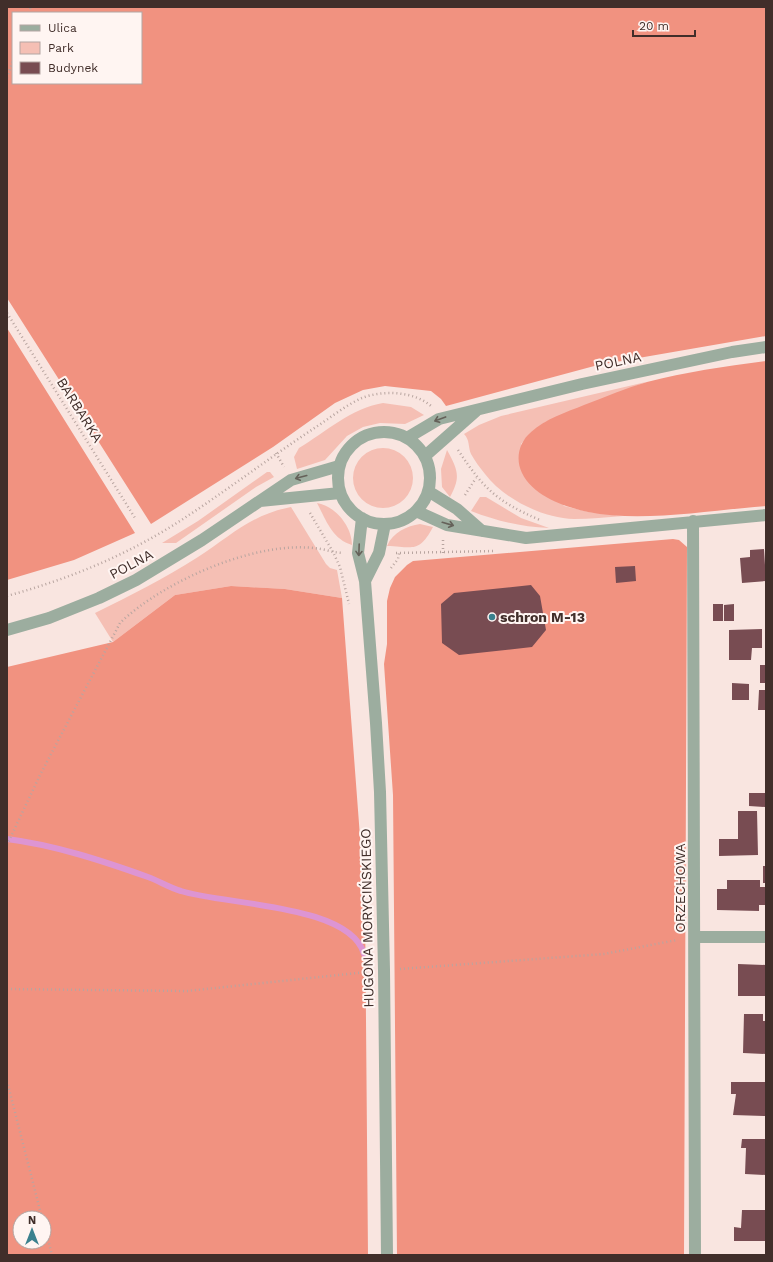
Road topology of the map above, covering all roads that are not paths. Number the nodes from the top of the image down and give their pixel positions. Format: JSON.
{"nodes":[{"id":1,"x":766,"y":347,"type":"edge"},
{"id":2,"x":477,"y":410,"type":"junction"},
{"id":3,"x":407,"y":438,"type":"junction"},
{"id":4,"x":425,"y":456,"type":"junction"},
{"id":5,"x":339,"y":466,"type":"junction"},
{"id":6,"x":428,"y":491,"type":"junction"},
{"id":7,"x":340,"y":493,"type":"junction"},
{"id":8,"x":258,"y":502,"type":"junction"},
{"id":9,"x":416,"y":511,"type":"junction"},
{"id":10,"x":766,"y":515,"type":"edge"},
{"id":11,"x":362,"y":518,"type":"junction"},
{"id":12,"x":693,"y":522,"type":"junction"},
{"id":13,"x":385,"y":524,"type":"junction"},
{"id":14,"x":483,"y":531,"type":"junction"},
{"id":15,"x":365,"y":581,"type":"junction"},
{"id":16,"x":7,"y":630,"type":"edge"},
{"id":17,"x":695,"y":937,"type":"junction"},
{"id":18,"x":766,"y":937,"type":"edge"},
{"id":19,"x":387,"y":1255,"type":"edge"},
{"id":20,"x":695,"y":1255,"type":"edge"}],
"edges":[{"from":1,"to":2,"type":"street","name":"POLNA"},
{"from":2,"to":3,"type":"street","name":"POLNA","one_way":true},
{"from":2,"to":4,"type":"street","name":"POLNA"},
{"from":3,"to":4,"type":"street"},
{"from":3,"to":5,"type":"street"},
{"from":4,"to":6,"type":"street"},
{"from":5,"to":7,"type":"street"},
{"from":5,"to":8,"type":"street","name":"POLNA","one_way":true},
{"from":6,"to":9,"type":"street"},
{"from":6,"to":14,"type":"street"},
{"from":7,"to":8,"type":"street","name":"POLNA"},
{"from":7,"to":11,"type":"street"},
{"from":8,"to":16,"type":"street","name":"POLNA"},
{"from":9,"to":13,"type":"street"},
{"from":9,"to":14,"type":"street","one_way":true},
{"from":10,"to":12,"type":"street"},
{"from":11,"to":13,"type":"street"},
{"from":11,"to":15,"type":"street","name":"HUGONA MORYCIŃSKIEGO","one_way":true},
{"from":12,"to":14,"type":"street"},
{"from":12,"to":17,"type":"street","name":"ORZECHOWA"},
{"from":13,"to":15,"type":"street"},
{"from":15,"to":19,"type":"street","name":"HUGONA MORYCIŃSKIEGO"},
{"from":17,"to":18,"type":"street"},
{"from":17,"to":20,"type":"street","name":"ORZECHOWA"}]}
